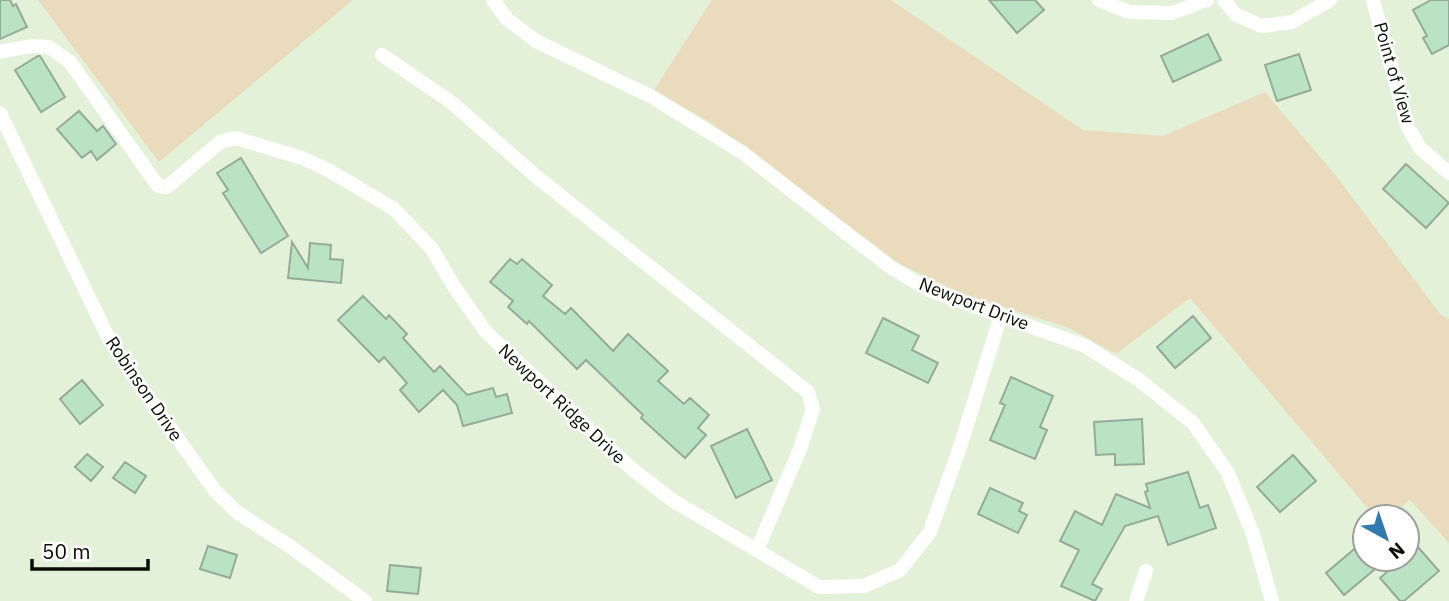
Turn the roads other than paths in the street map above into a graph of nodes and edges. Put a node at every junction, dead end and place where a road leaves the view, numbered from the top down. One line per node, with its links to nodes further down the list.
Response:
1 (494, 0): 11 (street, Newport Drive)
2 (1098, 0): 3 (street)
3 (1207, 0)
4 (1224, 0): 5 (street)
5 (1330, 0)
6 (1373, 0): 10 (street, Point of View)
7 (0, 52): 12 (street, Newport Ridge Drive)
8 (382, 55): 12 (street)
9 (0, 113): 15 (street, Robinson Drive)
10 (1449, 173)
11 (1001, 315): 14 (street, Newport Ridge Drive); 17 (street, Newport Drive)
12 (757, 550): 14 (street, Newport Ridge Drive)
13 (1146, 571): 16 (street)
14 (836, 594)
15 (365, 601)
16 (1136, 601)
17 (1272, 601)

